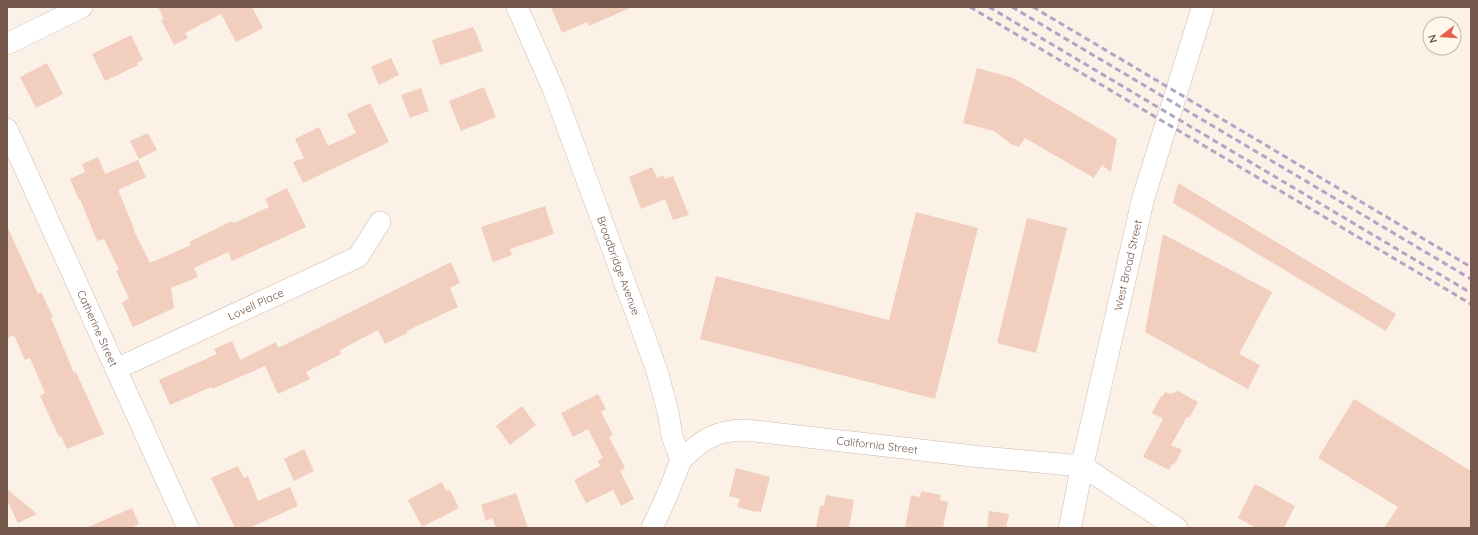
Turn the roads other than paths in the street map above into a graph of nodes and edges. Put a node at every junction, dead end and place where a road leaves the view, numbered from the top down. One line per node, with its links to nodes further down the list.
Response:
1 (82, 7): 4 (street)
2 (517, 7): 8 (street, Broadbridge Avenue)
3 (1204, 7): 9 (main road, West Broad Street)
4 (7, 44)
5 (7, 129): 7 (street, Catherine Street)
6 (380, 222): 7 (street, Lovell Place)
7 (116, 369): 10 (street, Catherine Street)
8 (681, 460): 9 (street, California Street); 11 (street)
9 (1082, 466): 12 (main road, West Broad Street); 13 (street)
10 (188, 528)
11 (652, 528)
12 (1070, 528)
13 (1178, 528)

